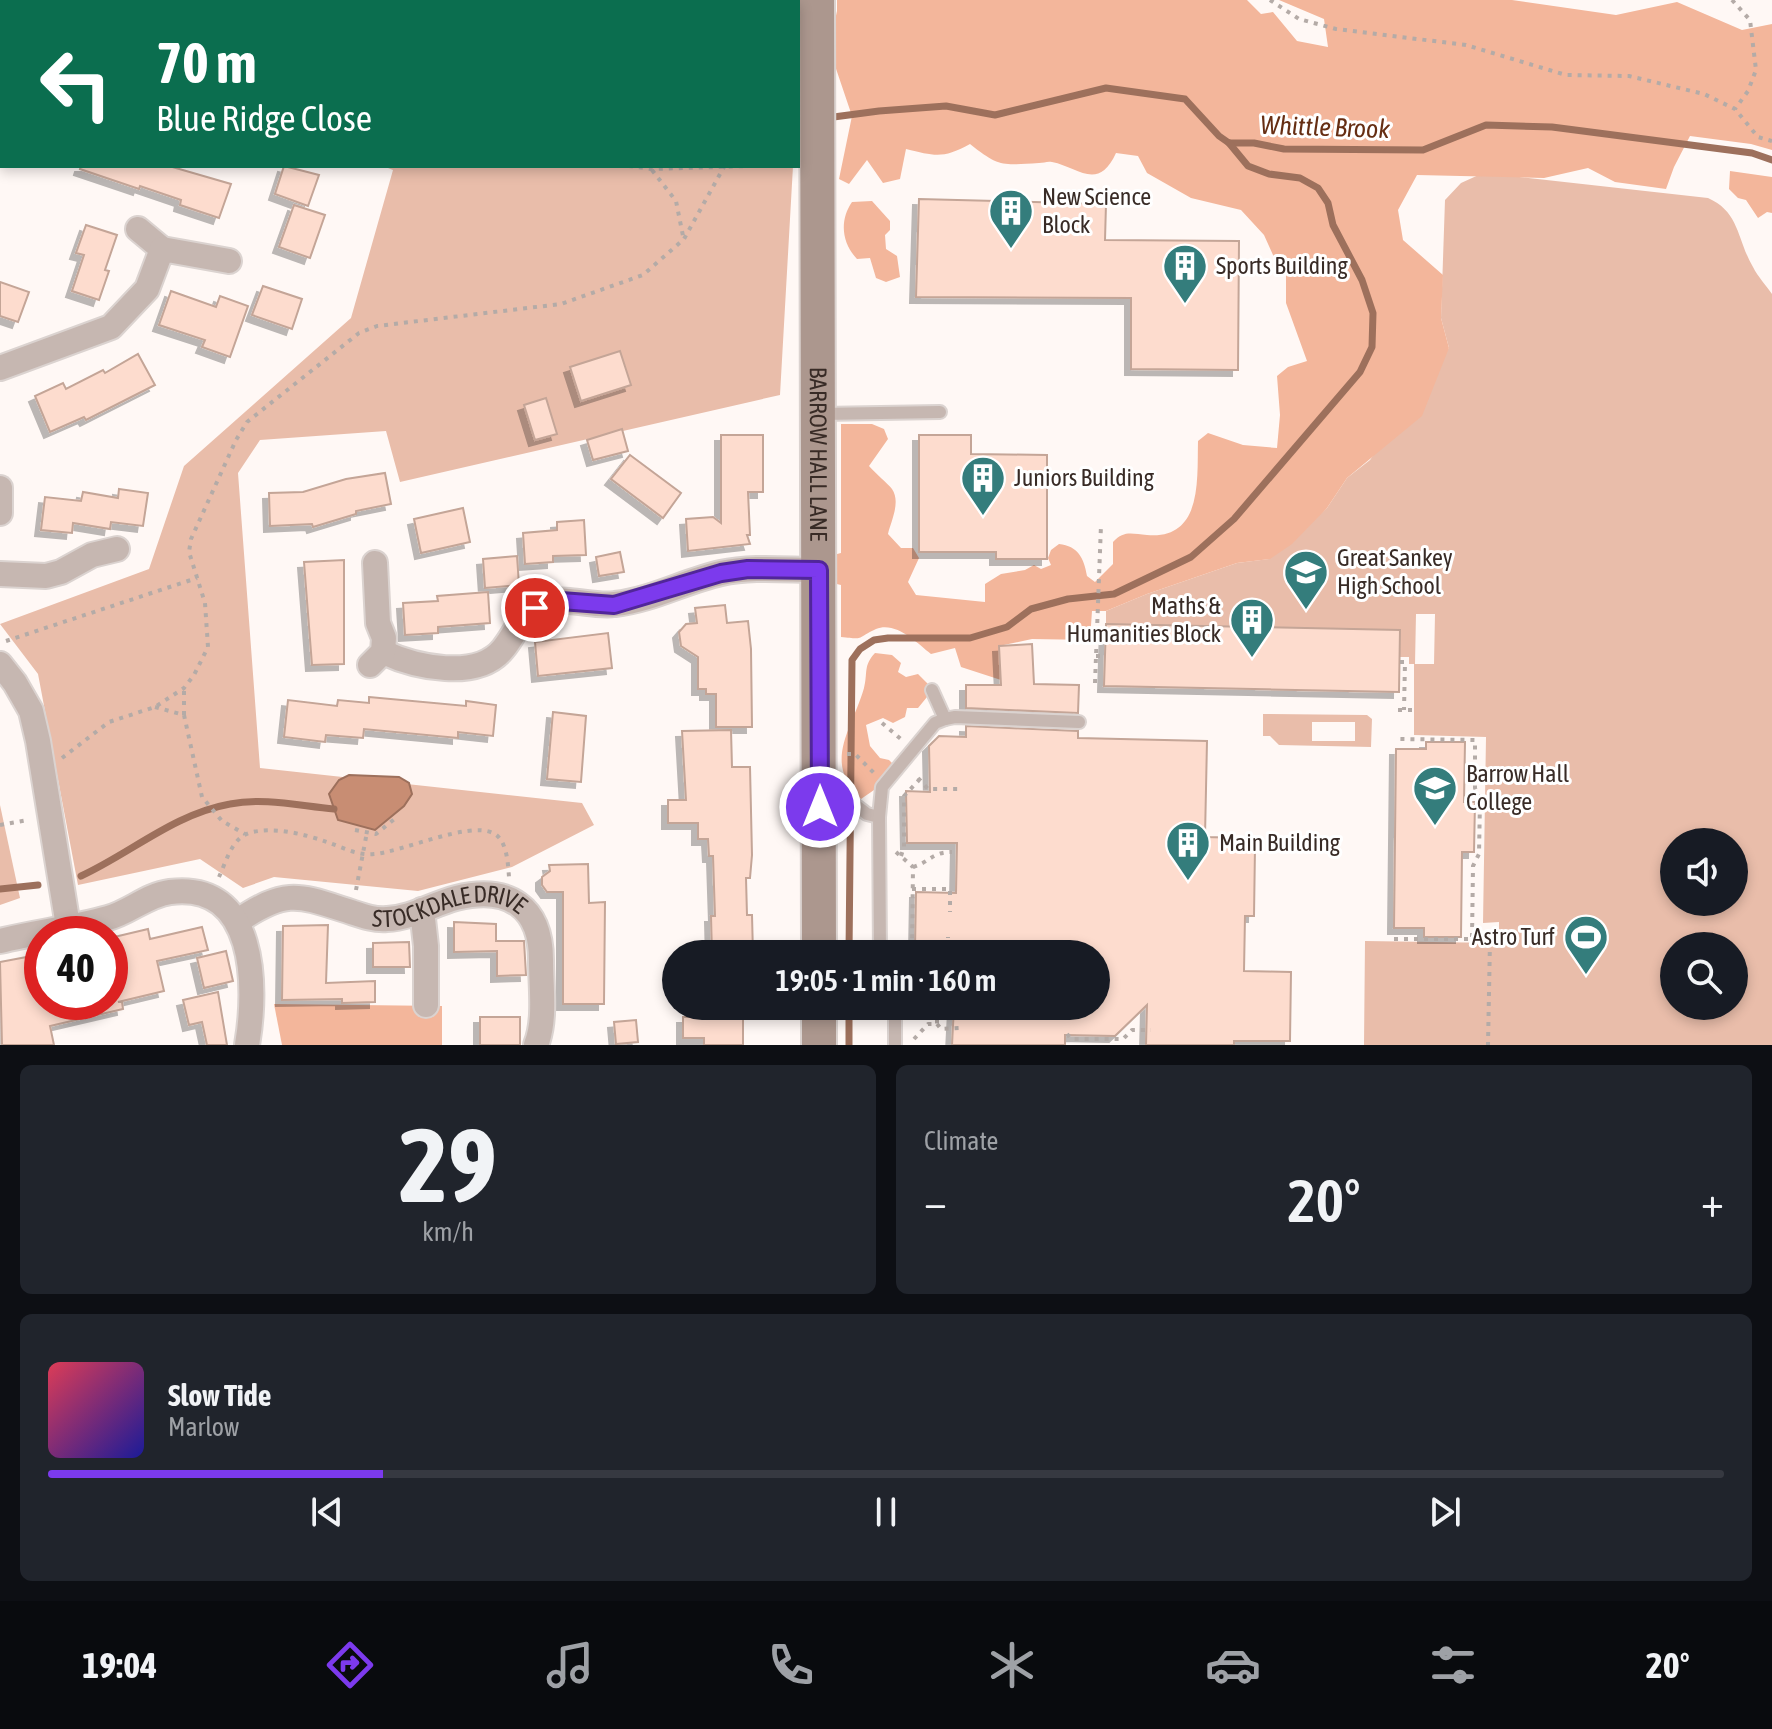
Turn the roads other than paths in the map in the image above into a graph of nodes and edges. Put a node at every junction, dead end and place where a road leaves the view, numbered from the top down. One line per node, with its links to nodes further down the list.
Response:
1 (817, 0): 2 (street, BARROW HALL LANE)
2 (808, 39): 8 (street, BARROW HALL LANE)
3 (138, 229): 4 (street)
4 (162, 249): 5 (street); 6 (street)
5 (229, 261)
6 (0, 368)
7 (940, 412): 8 (lane)
8 (818, 414): 13 (street, BARROW HALL LANE)
9 (0, 488): 10 (street)
10 (0, 513)
11 (117, 549): 14 (street)
12 (379, 560): 13 (street)
13 (819, 570): 19 (street, BARROW HALL LANE)
14 (0, 574)
15 (2, 653): 22 (street)
16 (932, 690): 17 (lane)
17 (945, 719): 18 (lane); 20 (lane)
18 (1079, 722)
19 (832, 788): 20 (lane); 26 (street, BARROW HALL LANE)
20 (879, 817): 27 (lane)
21 (422, 910): 24 (street, STOCKDALE DRIVE); 29 (street); 33 (street, STOCKDALE DRIVE)
22 (66, 916)
23 (113, 916): 24 (street)
24 (238, 921): 32 (street)
25 (24, 936): 28 (street)
26 (820, 940)
27 (880, 940)
28 (0, 941)
29 (426, 1005)
30 (819, 1020): 34 (street)
31 (895, 1020): 35 (lane)
32 (247, 1045)
33 (536, 1045)
34 (819, 1045)
35 (895, 1045)

